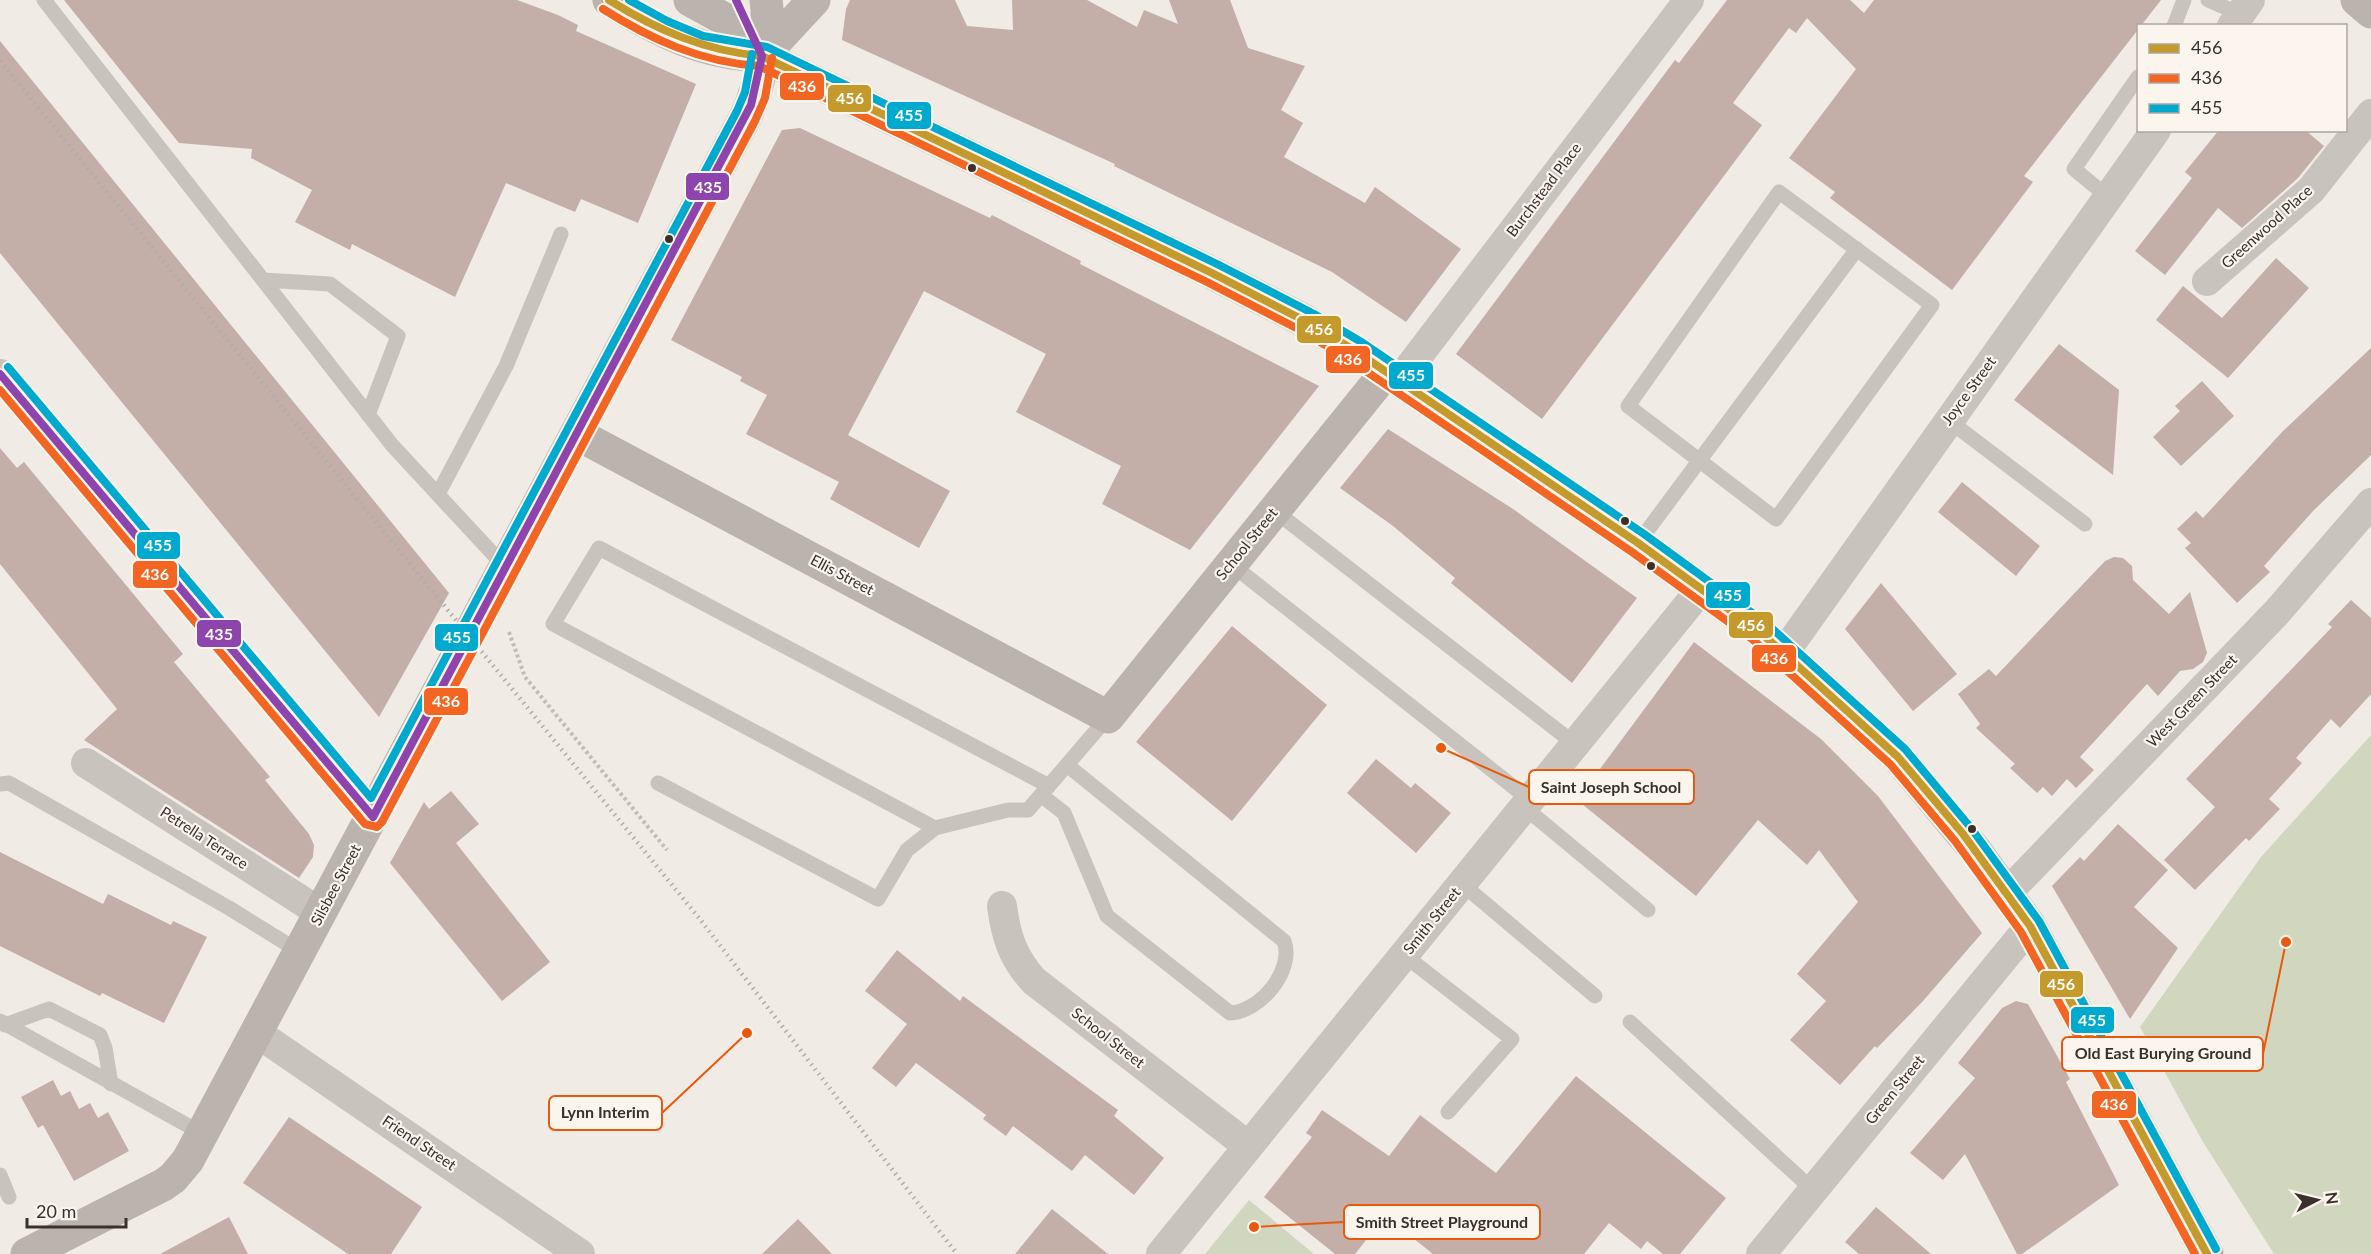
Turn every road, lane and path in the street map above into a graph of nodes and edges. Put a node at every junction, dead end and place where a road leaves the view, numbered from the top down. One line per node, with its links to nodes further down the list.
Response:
1 (44, 0): 21 (lane)
2 (609, 0): 14 (main road)
3 (690, 0): 14 (main road)
4 (736, 0): 14 (main road)
5 (766, 0): 14 (main road, Silsbee Street)
6 (814, 0): 14 (main road)
7 (1689, 0): 24 (street, Burchstead Place)
8 (2184, 0): 13 (lane)
9 (2208, 0): 12 (lane)
10 (2357, 0): 11 (main road)
11 (2371, 12)
12 (2240, 13)
13 (2175, 24)
14 (762, 56): 24 (main road); 27 (main road, Silsbee Street)
15 (2137, 80): 18 (lane)
16 (2371, 114): 22 (street, Greenwood Place)
17 (2155, 132): 18 (street, Joyce Street)
18 (2108, 197): 26 (street, Joyce Street)
19 (561, 234): 29 (lane)
20 (1857, 249): 28 (lane); 28 (lane); 28 (lane)
21 (263, 280): 25 (lane); 25 (lane)
22 (2206, 281)
23 (0, 374): 46 (street)
24 (1393, 376): 31 (main road, School Street); 33 (main road)
25 (368, 415): 29 (lane)
26 (1948, 420): 32 (lane); 37 (street, Joyce Street)
27 (577, 434): 35 (main road, Silsbee Street); 38 (main road, Ellis Street)
28 (1701, 462): 33 (lane)
29 (438, 494): 35 (lane)
30 (2371, 503): 50 (street, West Green Street)
31 (1275, 511): 34 (main road, School Street); 39 (lane)
32 (2085, 524)
33 (1638, 543): 36 (main road)
34 (1232, 564): 38 (main road, School Street); 45 (lane)
35 (500, 579): 46 (main road, Silsbee Street); 48 (path)
36 (1702, 588): 37 (main road); 39 (street, Smith Street)
37 (1784, 653): 50 (main road)
38 (1108, 717): 41 (lane)
39 (1575, 744): 45 (street, Smith Street)
40 (86, 763): 53 (street, Petrella Terrace)
41 (1067, 765): 44 (lane); 44 (lane)
42 (658, 783): 47 (lane)
43 (0, 784): 55 (lane)
44 (1045, 791): 47 (lane); 47 (lane)
45 (1527, 804): 49 (street, Smith Street); 52 (lane)
46 (373, 817): 53 (main road, Silsbee Street)
47 (935, 828)
48 (667, 850)
49 (1462, 884): 56 (street, Smith Street); 57 (lane)
50 (2007, 892): 54 (main road)
51 (1002, 906): 64 (street, School Street)
52 (1648, 910)
53 (321, 913): 55 (main road, Silsbee Street)
54 (2030, 927): 66 (street, Green Street); 72 (main road)
55 (300, 952): 60 (main road, Silsbee Street)
56 (1404, 955): 62 (lane); 64 (street, Smith Street)
57 (1595, 996)
58 (1630, 1022): 66 (lane)
59 (3, 1023): 61 (lane); 61 (lane)
60 (257, 1033): 63 (main road, Silsbee Street); 68 (street, Friend Street)
61 (111, 1084): 63 (lane)
62 (1448, 1112)
63 (203, 1134): 69 (main road, Silsbee Street)
64 (1248, 1146): 70 (street, Smith Street)
65 (0, 1175): 67 (lane)
66 (1813, 1190): 71 (street, Green Street)
67 (9, 1197)
68 (566, 1249)
69 (27, 1254)
70 (1161, 1254)
71 (1761, 1254)
72 (2207, 1254)

